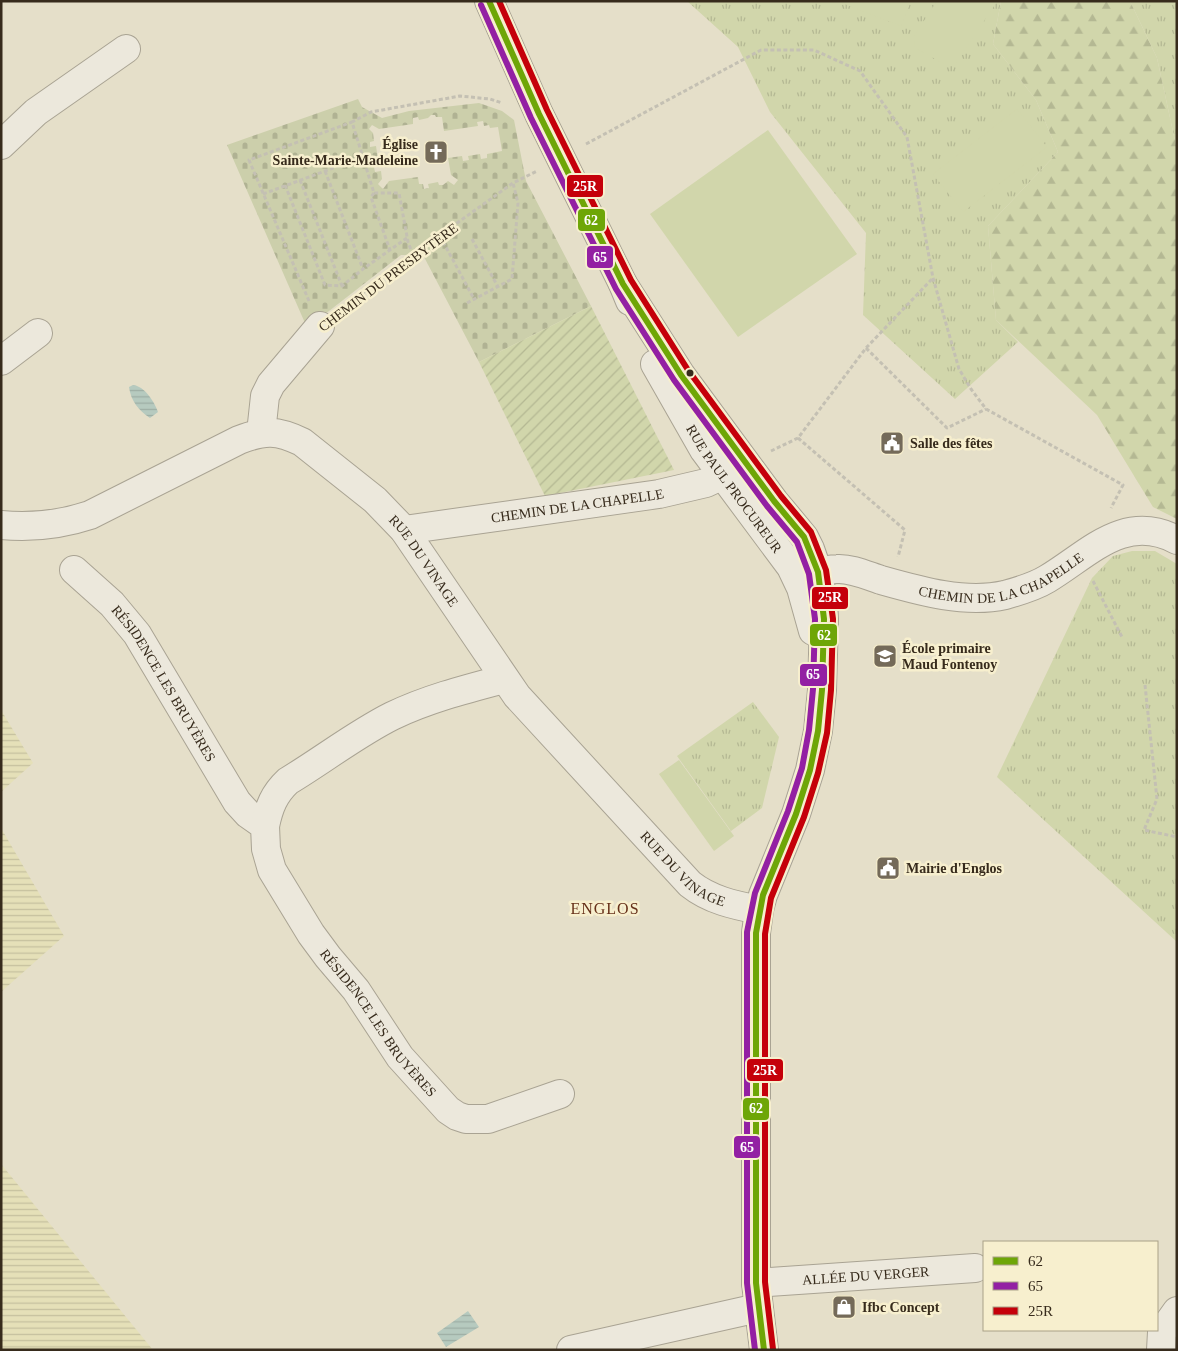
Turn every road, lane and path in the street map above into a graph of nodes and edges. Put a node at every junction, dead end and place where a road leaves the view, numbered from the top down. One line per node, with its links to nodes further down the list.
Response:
1 (489, 1): 3 (street, RUE PAUL PROCUREUR)
2 (126, 49): 5 (street)
3 (539, 114): 4 (path); 7 (street, RUE PAUL PROCUREUR)
4 (352, 122): 6 (path); 13 (path)
5 (1, 145)
6 (363, 157): 8 (path); 12 (path)
7 (560, 158): 10 (path, CHEMIN DU PRESBYTÈRE); 20 (path, CHEMIN DU PRESBYTÈRE); 21 (street, RUE PAUL PROCUREUR)
8 (325, 171): 9 (path); 19 (path)
9 (300, 180): 11 (path); 22 (path)
10 (514, 183): 14 (path, CHEMIN DU PRESBYTÈRE); 23 (path)
11 (285, 186): 13 (path); 22 (path)
12 (374, 193): 15 (path); 17 (path)
13 (263, 194): 26 (path)
14 (440, 236): 18 (path, CHEMIN DU PRESBYTÈRE); 24 (path)
15 (407, 238): 17 (path); 18 (path)
16 (472, 239): 23 (path)
17 (390, 250): 19 (path)
18 (413, 256): 26 (path, CHEMIN DU PRESBYTÈRE)
19 (363, 269): 22 (path)
20 (933, 278): 28 (path); 30 (path, CHEMIN DU PRESBYTÈRE)
21 (623, 284): 33 (street, RUE PAUL PROCUREUR); 34 (street, RUE PAUL PROCUREUR)
22 (342, 286)
23 (498, 287): 24 (path)
24 (474, 299): 25 (path)
25 (467, 303)
26 (320, 326): 31 (street, CHEMIN DU PRESBYTÈRE)
27 (38, 333): 29 (street)
28 (866, 348): 30 (path); 32 (path)
29 (1, 362)
30 (986, 409): 35 (path)
31 (261, 432): 36 (street, RUE DU VINAGE); 37 (street, RUE DU VINAGE)
32 (798, 438): 33 (path); 42 (path)
33 (746, 464): 34 (street, CHEMIN DE LA CHAPELLE); 41 (street, RUE PAUL PROCUREUR)
34 (722, 475): 37 (street, CHEMIN DE LA CHAPELLE); 44 (street, RUE PAUL PROCUREUR)
35 (1111, 509)
36 (1, 525)
37 (404, 530): 45 (street, RUE DU VINAGE)
38 (1177, 540): 39 (street, CHEMIN DE LA CHAPELLE)
39 (1077, 558): 42 (street, CHEMIN DE LA CHAPELLE); 43 (path)
40 (74, 570): 47 (street, RÉSIDENCE LES BRUYÈRES)
41 (818, 572): 42 (street, CHEMIN DE LA CHAPELLE); 44 (street, RUE PAUL PROCUREUR)
42 (891, 582)
43 (1122, 637)
44 (822, 669): 49 (street, RUE PAUL PROCUREUR)
45 (504, 679): 47 (street, RÉSIDENCE LES BRUYÈRES); 49 (street, RUE DU VINAGE)
46 (1145, 685): 48 (path)
47 (265, 826): 50 (street, RÉSIDENCE LES BRUYÈRES)
48 (1177, 837)
49 (759, 910): 52 (street, RUE PAUL PROCUREUR)
50 (560, 1094)
51 (975, 1268): 52 (street, ALLÉE DU VERGER)
52 (757, 1295): 54 (street, ALLÉE DU VERGER); 55 (street, RUE PAUL PROCUREUR)
53 (1177, 1311): 56 (street)
54 (571, 1350)
55 (764, 1350)
56 (1161, 1350)

